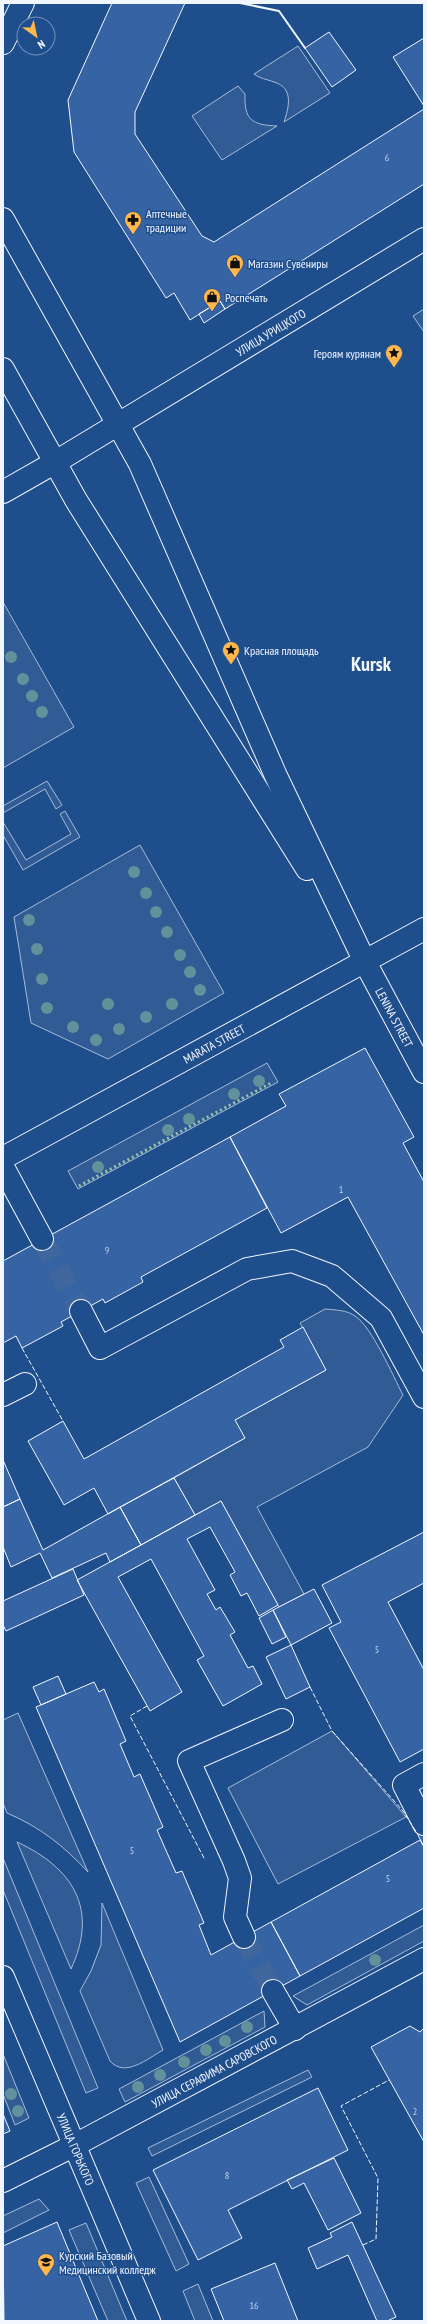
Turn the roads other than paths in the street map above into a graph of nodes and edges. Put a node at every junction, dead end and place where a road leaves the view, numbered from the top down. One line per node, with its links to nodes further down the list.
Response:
1 (23, 3): 2 (main road)
2 (4, 37)
3 (3, 219): 6 (main road)
4 (424, 239): 6 (main road, УЛИЦА УРИЦКОГО)
5 (3, 369): 7 (main road)
6 (117, 424): 7 (main road, УЛИЦА УРИЦКОГО); 10 (main road)
7 (54, 462): 8 (main road); 10 (main road)
8 (3, 492)
9 (424, 929): 10 (main road, MARATA STREET)
10 (365, 962): 11 (main road, LENINA STREET); 12 (main road, MARATA STREET)
11 (424, 1072)
12 (3, 1158)
13 (3, 1168): 14 (main road)
14 (42, 1239)
15 (81, 1311): 18 (main road)
16 (25, 1384): 17 (main road)
17 (3, 1395)
18 (424, 1397)
19 (282, 1720): 22 (main road)
20 (424, 1774): 21 (main road)
21 (424, 1824)
22 (244, 1937)
23 (424, 1959): 26 (main road, УЛИЦА СЕРАФИМА САРОВСКОГО)
24 (6, 1990): 27 (main road, УЛИЦА ГОРЬКОГО)
25 (273, 1991): 26 (main road)
26 (295, 2029): 27 (main road, УЛИЦА СЕРАФИМА САРОВСКОГО)
27 (75, 2145): 28 (main road, УЛИЦА СЕРАФИМА САРОВСКОГО); 29 (main road, УЛИЦА ГОРЬКОГО)
28 (3, 2181)
29 (150, 2321)

